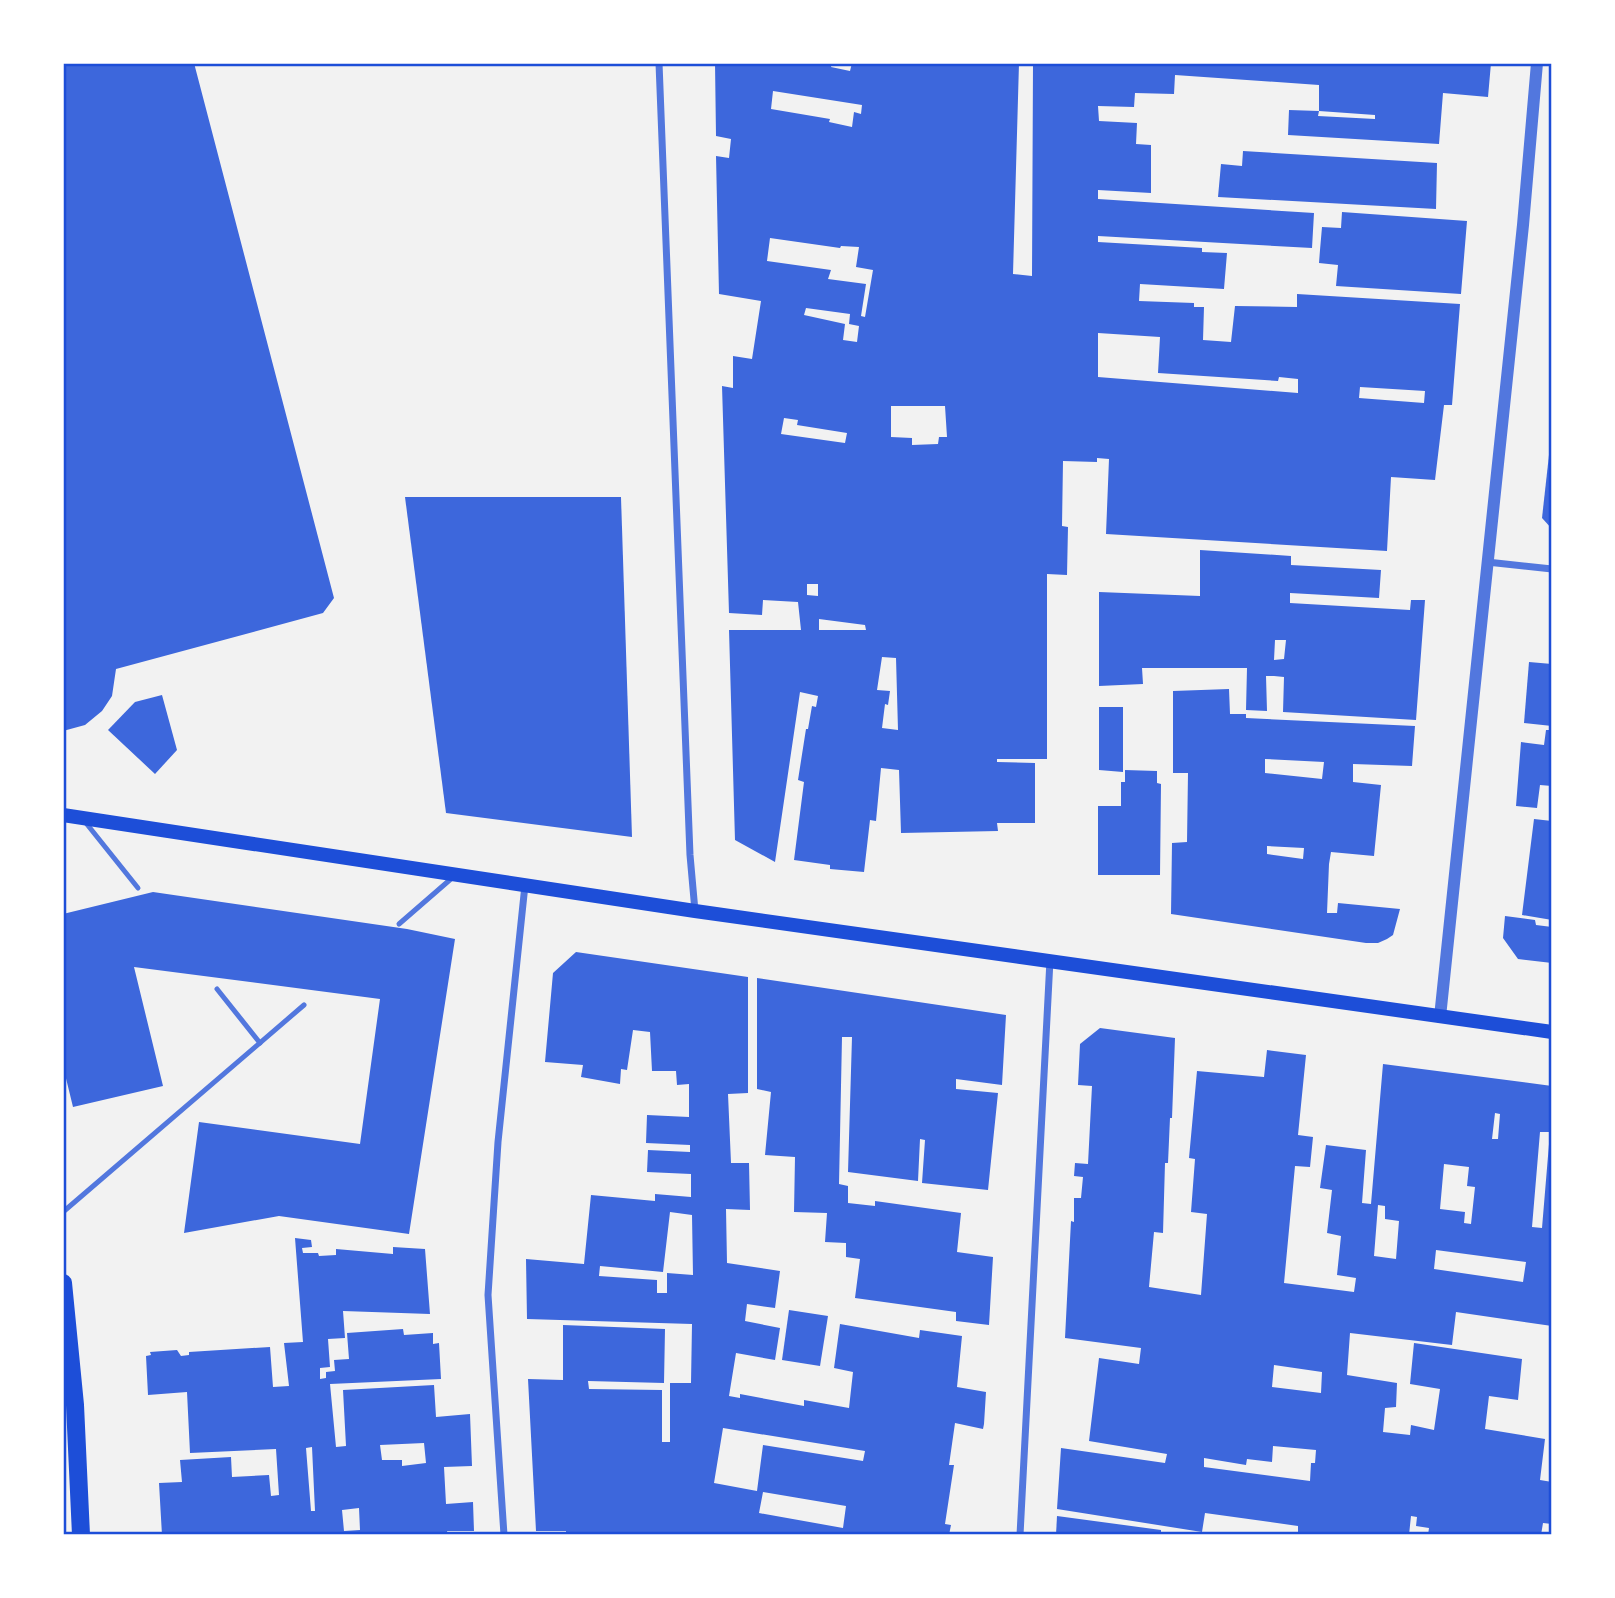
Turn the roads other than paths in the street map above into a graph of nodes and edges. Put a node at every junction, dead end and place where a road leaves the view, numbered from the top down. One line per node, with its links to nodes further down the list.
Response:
1 (659, 63): 10 (street)
2 (1537, 63): 3 (street)
3 (1487, 562): 4 (street); 15 (street)
4 (1552, 569)
5 (63, 815): 6 (main road)
6 (82, 818): 7 (main road); 9 (lane)
7 (456, 875): 8 (main road); 11 (lane)
8 (525, 885): 10 (main road); 21 (street)
9 (138, 888)
10 (695, 911): 12 (main road)
11 (398, 924)
12 (1050, 960): 15 (main road); 22 (street)
13 (217, 989): 17 (lane)
14 (304, 1005): 17 (lane)
15 (1440, 1017): 16 (main road)
16 (1552, 1032)
17 (260, 1043): 18 (lane)
18 (63, 1212)
19 (63, 1283): 20 (main road)
20 (81, 1535)
21 (504, 1535)
22 (1020, 1535)

